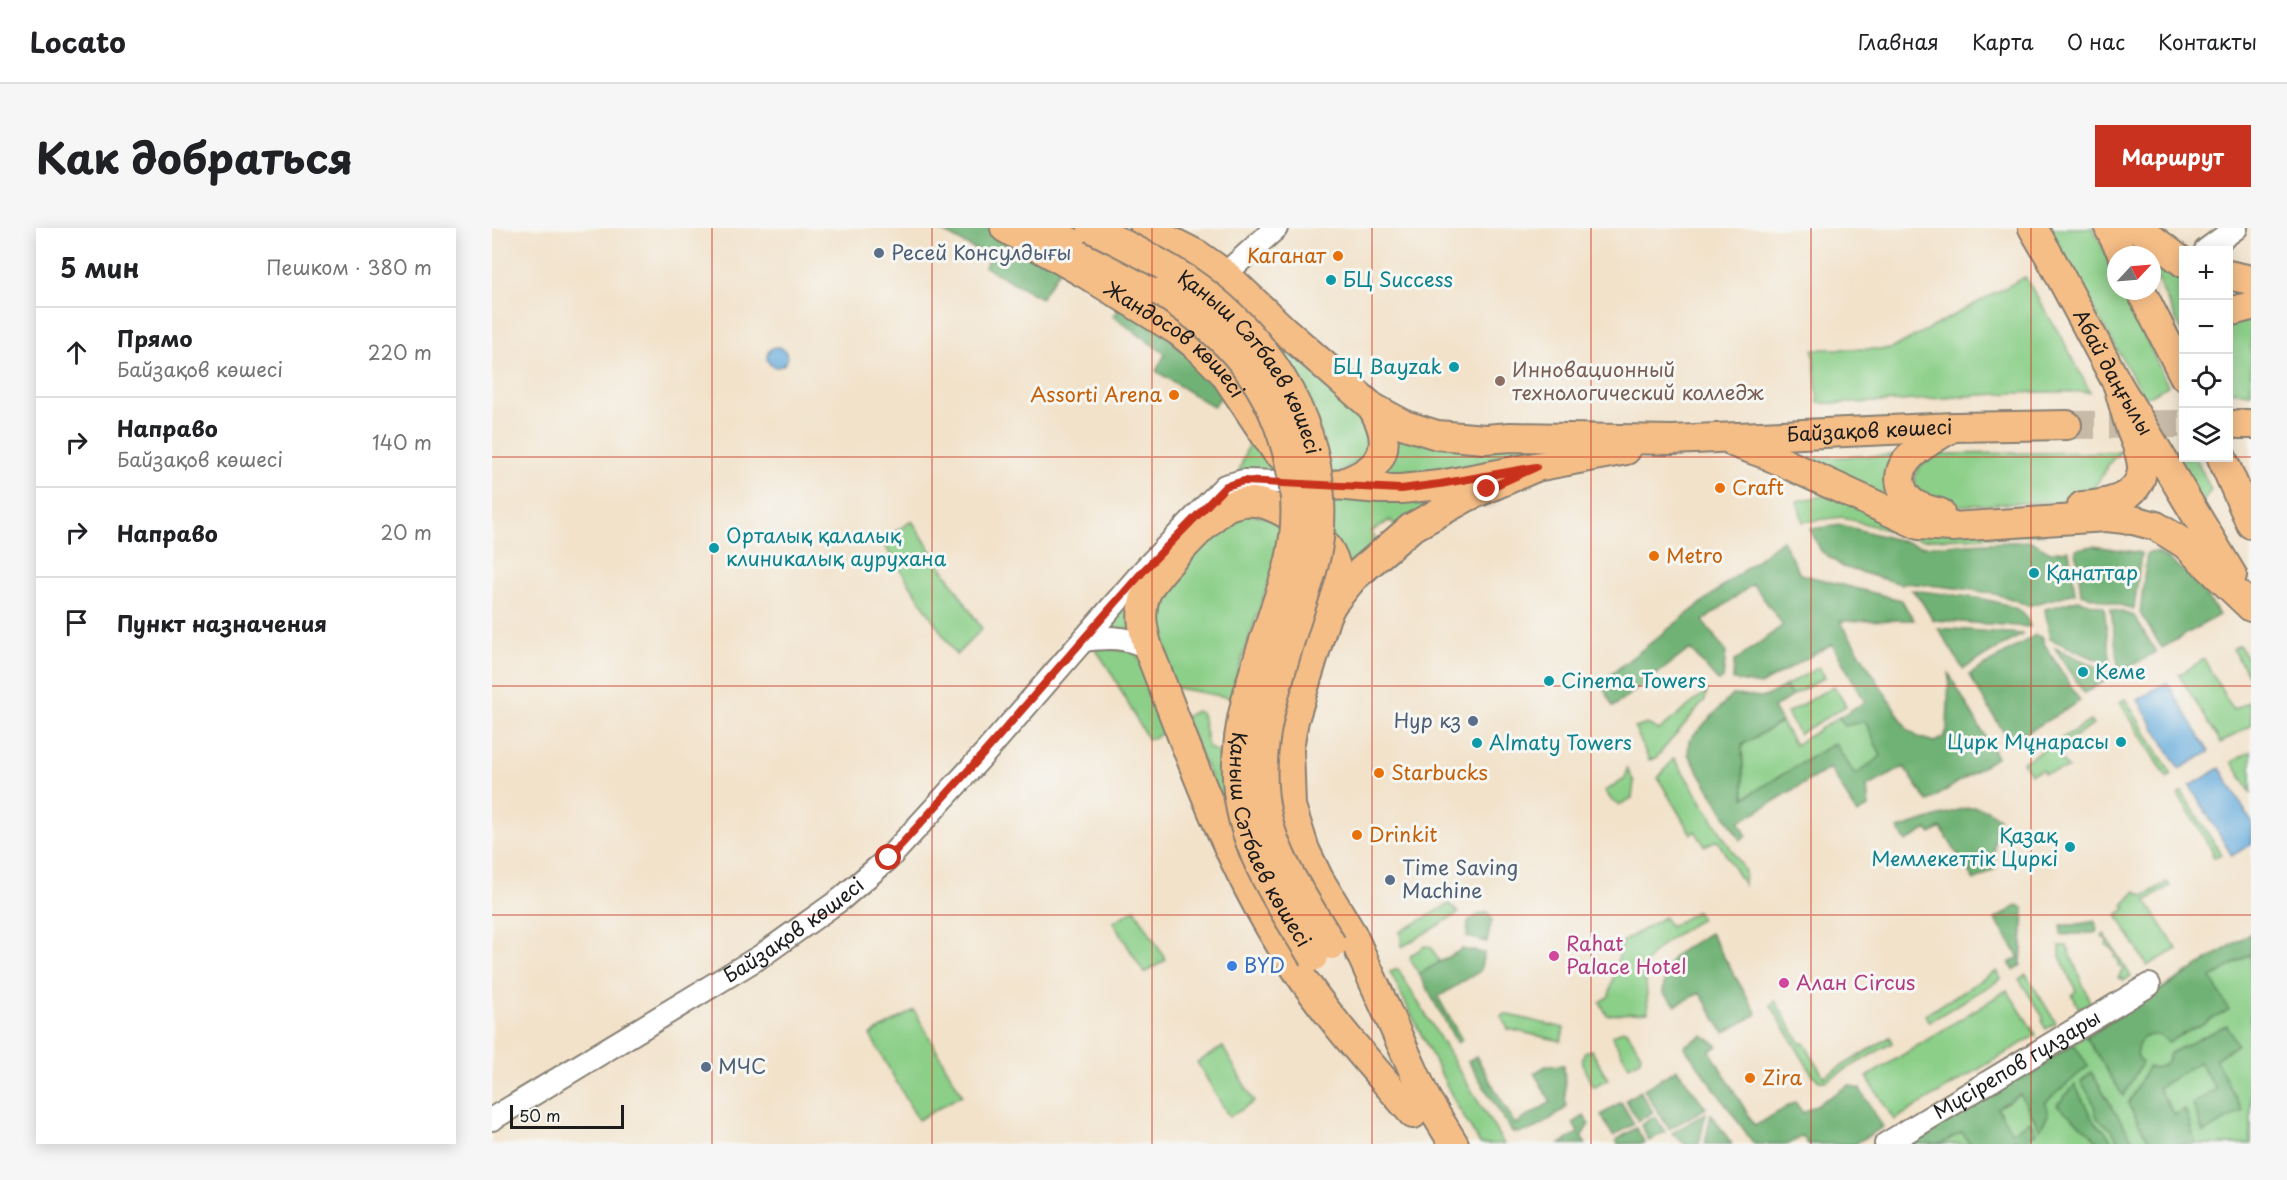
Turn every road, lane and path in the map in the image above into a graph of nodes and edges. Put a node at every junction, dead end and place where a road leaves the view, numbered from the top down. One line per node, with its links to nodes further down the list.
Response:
1 (1005, 228): 28 (main road, Жандосов көшесі)
2 (1045, 228): 36 (main road, Қаныш Сәтбаев көшесі, bridge)
3 (1092, 228): 36 (main road, Қаныш Сәтбаев көшесі, bridge)
4 (1144, 228): 13 (main road)
5 (1276, 228): 13 (street)
6 (2033, 228): 20 (main road, Абай даңғылы)
7 (2109, 228): 10 (main road)
8 (2138, 228): 12 (main road)
9 (2236, 228): 11 (street)
10 (2118, 246)
11 (2211, 246)
12 (2179, 260)
13 (1225, 274): 21 (main road)
14 (2233, 276): 15 (main road)
15 (2251, 280)
16 (2146, 300): 19 (main road)
17 (2251, 306): 18 (main road)
18 (2233, 310)
19 (2179, 366)
20 (2118, 385): 23 (main road); 33 (main road, Абай даңғылы)
21 (1372, 407): 25 (main road, Байзақов көшесі); 28 (main road)
22 (2067, 424): 23 (main road, Байзақов көшесі)
23 (1954, 427): 24 (main road, Байзақов көшесі)
24 (1725, 439): 25 (main road, Байзақов көшесі); 33 (main road)
25 (1672, 440): 27 (main road, Байзақов көшесі)
26 (2224, 462): 29 (main road)
27 (1536, 467): 28 (main road, Байзақов көшесі); 32 (main road)
28 (1324, 485): 34 (street, Байзақов көшесі)
29 (2234, 486): 30 (main road); 31 (main road)
30 (2251, 513)
31 (2251, 524)
32 (1332, 604): 35 (main road); 38 (main road)
33 (2251, 607)
34 (1084, 640): 35 (street); 39 (street, Байзақов көшесі)
35 (1148, 648): 38 (main road)
36 (1323, 951): 38 (main road, Қаныш Сәтбаев көшесі)
37 (2149, 985): 42 (street, Мүсірепов гүлзары)
38 (1421, 1108): 40 (main road, Қаныш Сәтбаев көшесі); 41 (main road, Қаныш Сәтбаев көшесі)
39 (492, 1119)
40 (1431, 1144)
41 (1454, 1144)
42 (1886, 1144)

